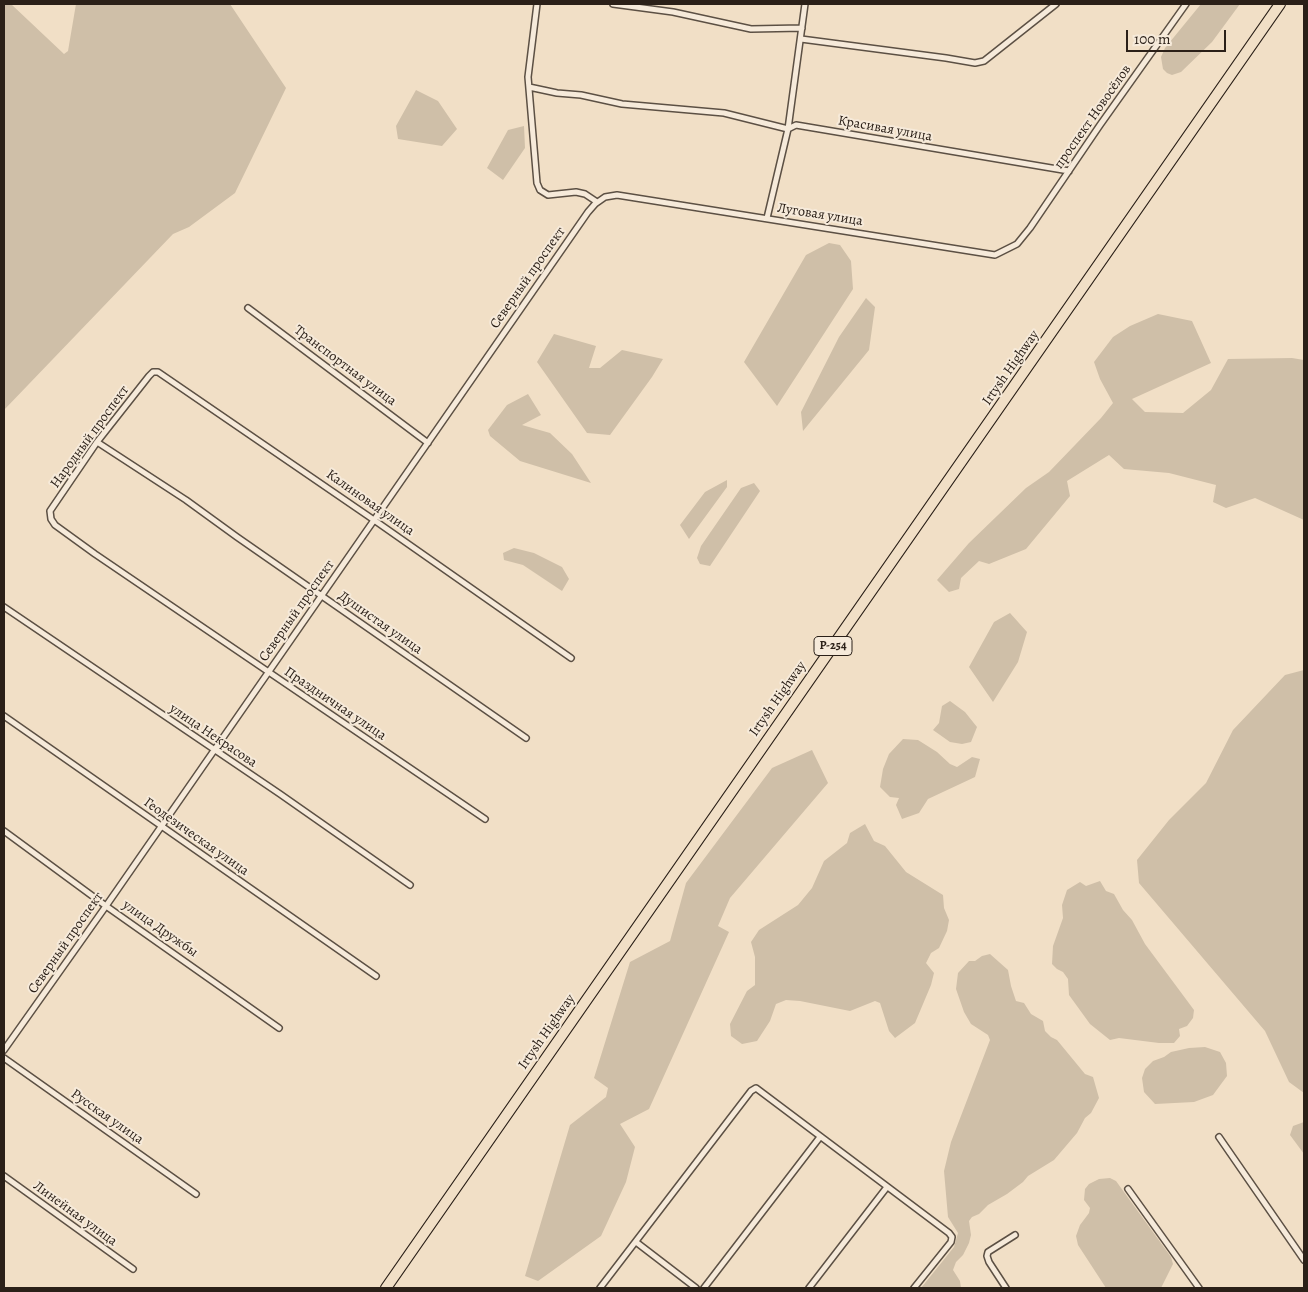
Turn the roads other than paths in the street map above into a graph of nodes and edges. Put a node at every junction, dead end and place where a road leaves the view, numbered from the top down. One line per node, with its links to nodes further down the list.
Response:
1 (537, 4): 9 (street)
2 (613, 4): 7 (street)
3 (805, 4): 7 (street)
4 (1056, 4): 8 (street)
5 (1186, 4): 11 (street, проспект Новосёлов)
6 (1280, 4): 47 (highway, Irtysh Highway / Р-254)
7 (802, 28): 8 (street)
8 (801, 39): 10 (street)
9 (529, 87): 10 (street, Красивая улица); 12 (street)
10 (788, 129): 11 (street, Красивая улица); 13 (street)
11 (1069, 171): 14 (street, проспект Новосёлов)
12 (597, 202): 13 (street, Луговая улица); 18 (street, Северный проспект)
13 (767, 218): 14 (street, Луговая улица)
14 (1017, 244)
15 (248, 308): 18 (street, Транспортная улица)
16 (153, 372): 17 (street, Народный проспект); 20 (street, Калиновая улица)
17 (97, 442): 19 (street, Народный проспект); 21 (street, Душистая улица)
18 (428, 442): 20 (street, Северный проспект)
19 (51, 519): 24 (street, Праздничная улица)
20 (374, 520): 21 (street, Северный проспект); 23 (street, Калиновая улица)
21 (322, 596): 24 (street, Северный проспект); 26 (street, Душистая улица)
22 (4, 607): 27 (street, улица Некрасова)
23 (571, 658)
24 (268, 672): 27 (street, Северный проспект); 28 (street, Праздничная улица)
25 (4, 716): 29 (street, Геодезическая улица)
26 (526, 738)
27 (213, 750): 29 (street, Северный проспект); 31 (street, улица Некрасова)
28 (485, 819)
29 (160, 826): 32 (street, Северный проспект); 33 (street, Геодезическая улица)
30 (4, 831): 32 (street, улица Дружбы)
31 (410, 885)
32 (106, 906): 34 (street, улица Дружбы); 35 (street, Северный проспект)
33 (376, 976)
34 (279, 1028)
35 (4, 1050)
36 (4, 1058): 42 (street, Русская улица)
37 (820, 1137): 40 (street); 44 (street); 50 (street)
38 (1219, 1138): 45 (street)
39 (4, 1176): 46 (street, Линейная улица)
40 (887, 1187): 51 (street); 52 (street)
41 (1128, 1189): 54 (street)
42 (196, 1194)
43 (1015, 1234): 53 (street)
44 (636, 1242): 48 (street); 49 (street)
45 (1304, 1260)
46 (133, 1270)
47 (386, 1288)
48 (600, 1288)
49 (696, 1288)
50 (704, 1288)
51 (809, 1288)
52 (914, 1288)
53 (1006, 1288)
54 (1199, 1288)

